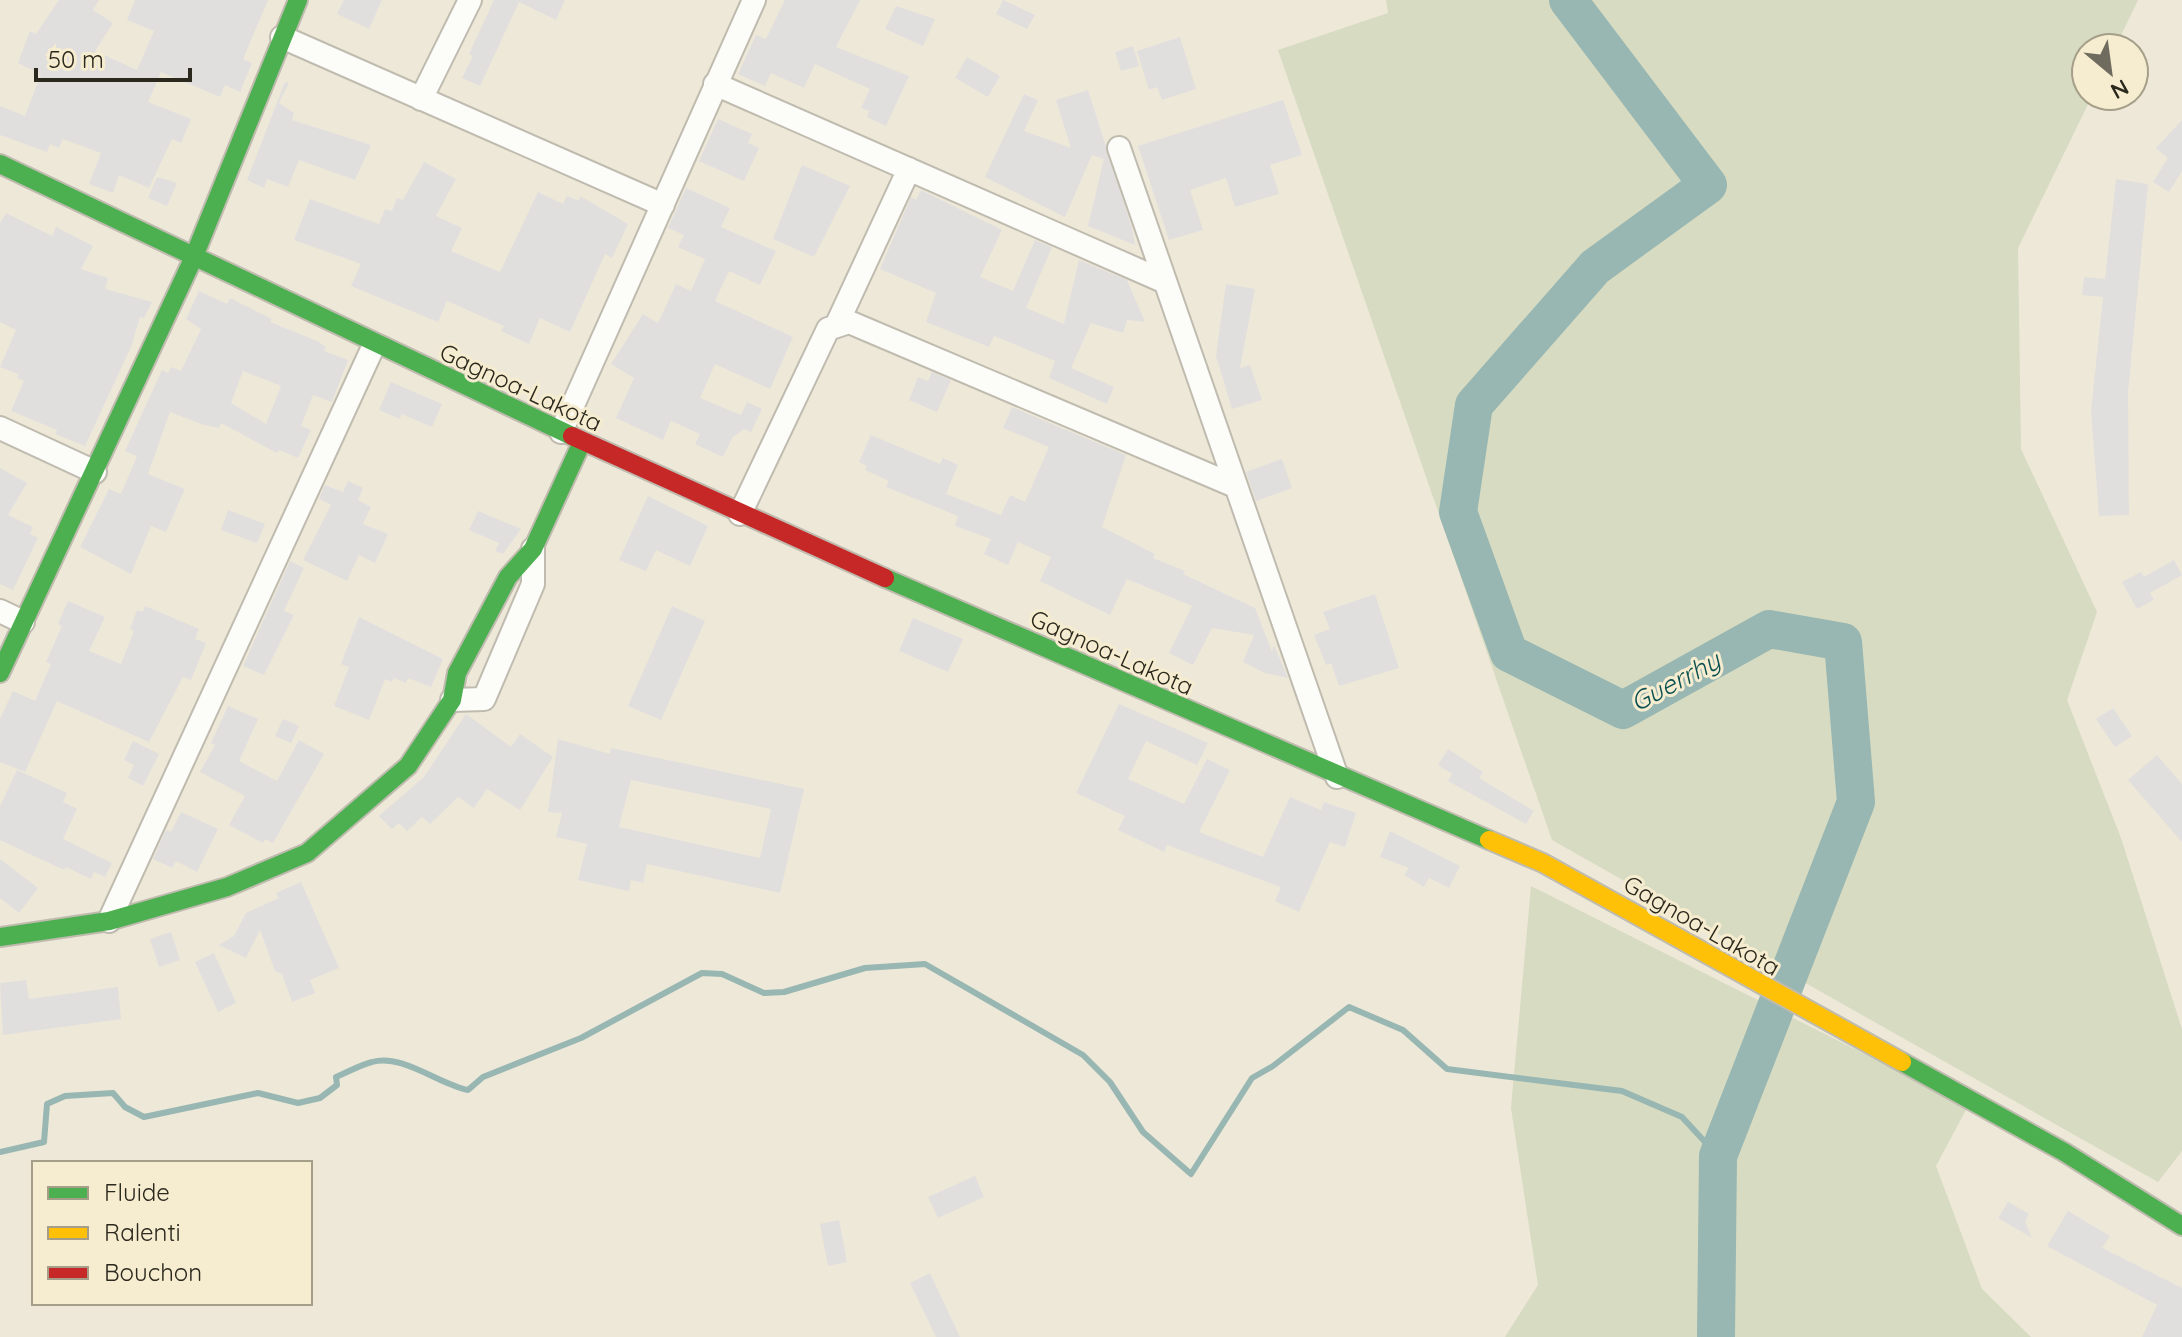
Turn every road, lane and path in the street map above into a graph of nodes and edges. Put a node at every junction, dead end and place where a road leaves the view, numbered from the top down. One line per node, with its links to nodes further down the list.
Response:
1 (298, 0): 4 (main road)
2 (470, 0): 6 (street)
3 (754, 0): 5 (street)
4 (282, 37): 6 (street); 11 (main road)
5 (715, 84): 9 (street); 10 (street)
6 (421, 99): 10 (street)
7 (1119, 148): 12 (street)
8 (0, 164): 11 (main road, Gagnoa-Lakota)
9 (909, 169): 12 (street); 13 (street)
10 (663, 205): 16 (street)
11 (193, 259): 14 (main road, Gagnoa-Lakota); 18 (main road)
12 (1163, 281): 19 (street)
13 (837, 324): 19 (street); 20 (street)
14 (374, 345): 16 (main road, Gagnoa-Lakota); 27 (street)
15 (0, 428): 18 (street)
16 (561, 432): 17 (main road, Gagnoa-Lakota)
17 (582, 442): 20 (main road, Gagnoa-Lakota); 21 (main road)
18 (95, 472): 23 (main road)
19 (1235, 486): 26 (street)
20 (740, 514): 26 (main road, Gagnoa-Lakota)
21 (533, 549): 25 (main road); 25 (street)
22 (0, 611): 23 (street)
23 (23, 622): 24 (main road)
24 (0, 673)
25 (452, 700): 27 (main road)
26 (1337, 777): 29 (main road, Gagnoa-Lakota)
27 (109, 921): 28 (main road)
28 (0, 937)
29 (2182, 1226)

